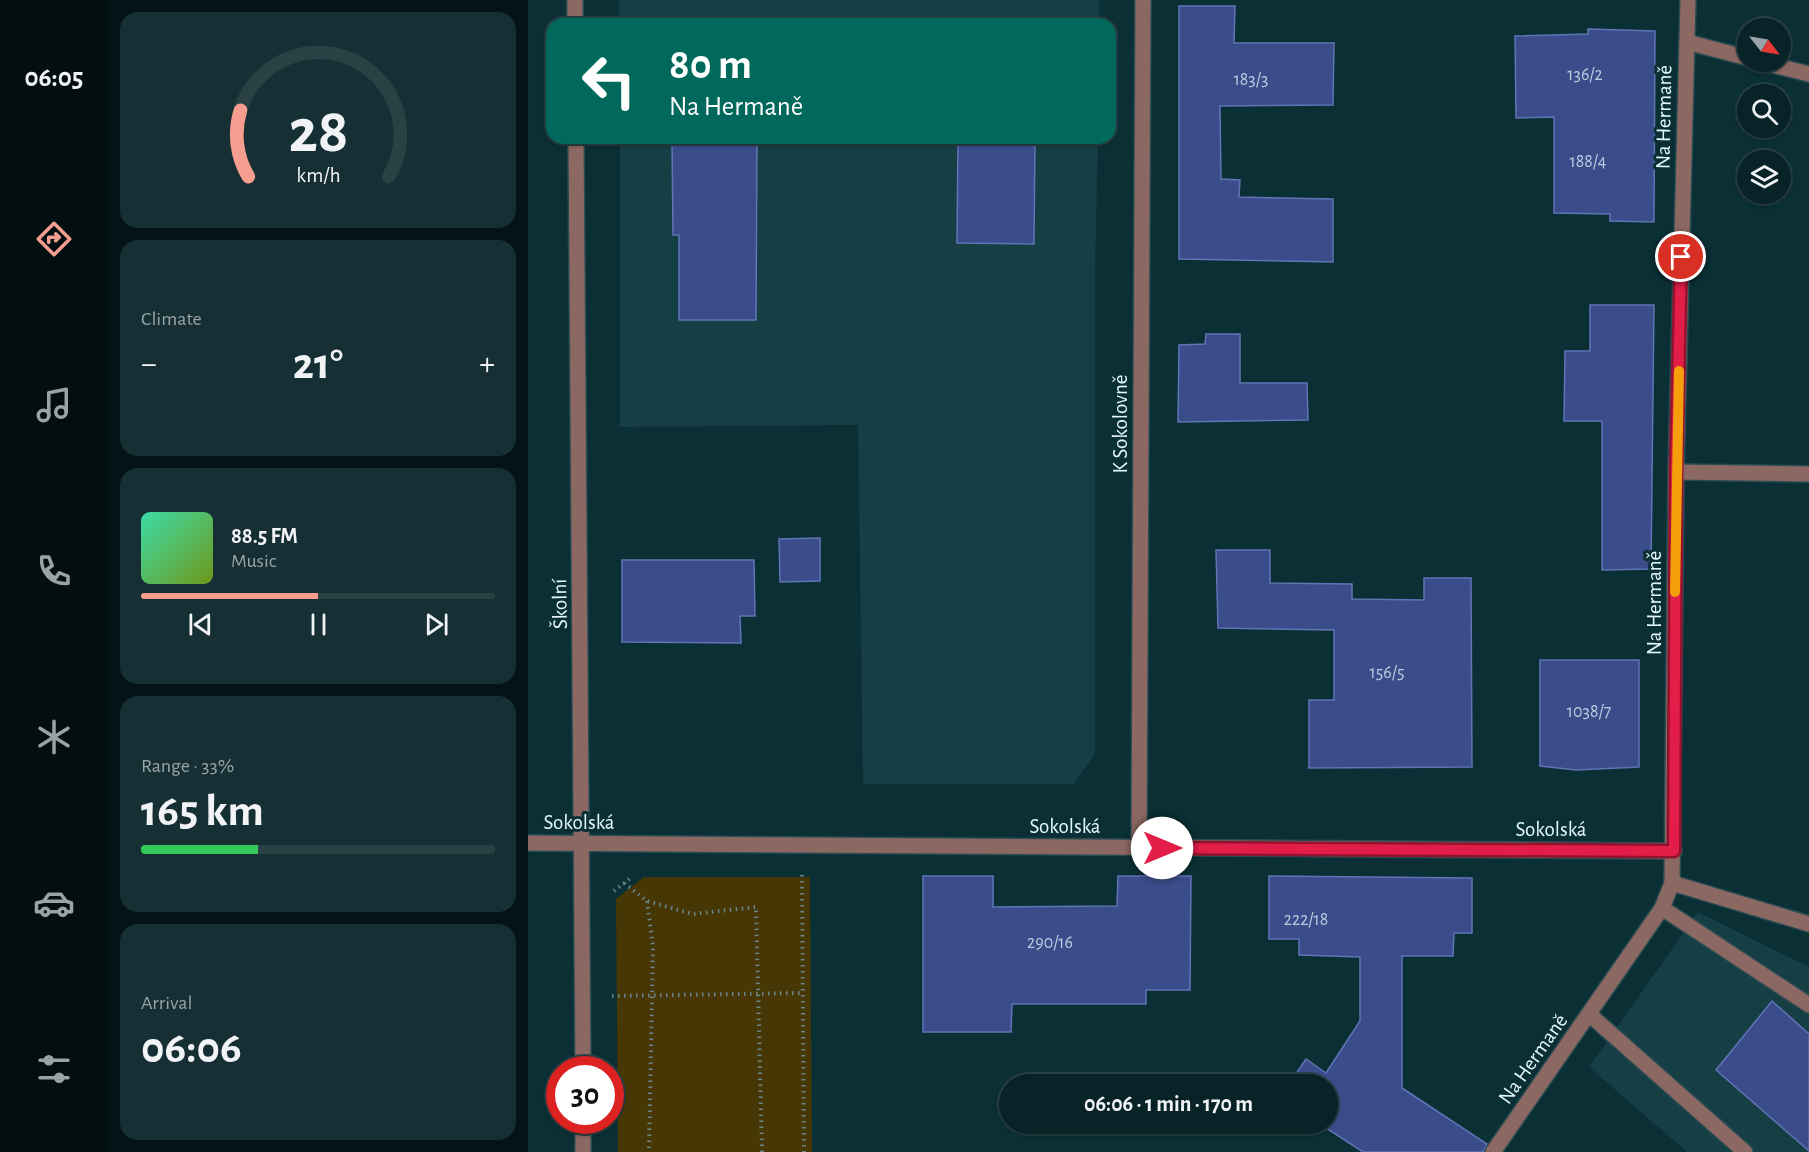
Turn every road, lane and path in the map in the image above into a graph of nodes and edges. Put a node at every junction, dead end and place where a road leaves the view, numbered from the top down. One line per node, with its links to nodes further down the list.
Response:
1 (575, 0): 4 (street)
2 (1143, 0): 14 (street, K Sokolovně)
3 (1688, 0): 5 (street, Na Hermaně)
4 (575, 18)
5 (1687, 42): 6 (street); 10 (street, Na Hermaně)
6 (1737, 55)
7 (1791, 70): 8 (street)
8 (1809, 74)
9 (576, 144): 13 (street, Školní)
10 (1676, 472): 11 (street); 15 (street, Na Hermaně)
11 (1809, 474)
12 (528, 843): 13 (street, Sokolská)
13 (583, 843): 14 (street, Sokolská); 32 (street, Školní)
14 (1139, 848): 15 (street, Sokolská)
15 (1674, 851): 19 (street, Na Hermaně)
16 (802, 869): 25 (path)
17 (641, 870): 18 (path)
18 (624, 883): 20 (path); 21 (path)
19 (1672, 883): 22 (street, Na Hermaně); 23 (street)
20 (610, 894)
21 (647, 901): 26 (path); 27 (path)
22 (1662, 908): 29 (street); 31 (street, Na Hermaně)
23 (1809, 924)
24 (611, 985): 28 (path)
25 (803, 993): 27 (path); 37 (path)
26 (653, 995): 27 (path); 28 (path); 35 (path)
27 (758, 995): 36 (path)
28 (611, 996): 30 (path)
29 (1809, 1005)
30 (612, 1008)
31 (1590, 1015): 38 (street, Na Hermaně); 39 (street)
32 (583, 1056)
33 (583, 1134): 34 (street)
34 (583, 1152)
35 (649, 1152)
36 (762, 1152)
37 (804, 1152)
38 (1493, 1152)
39 (1744, 1152)

